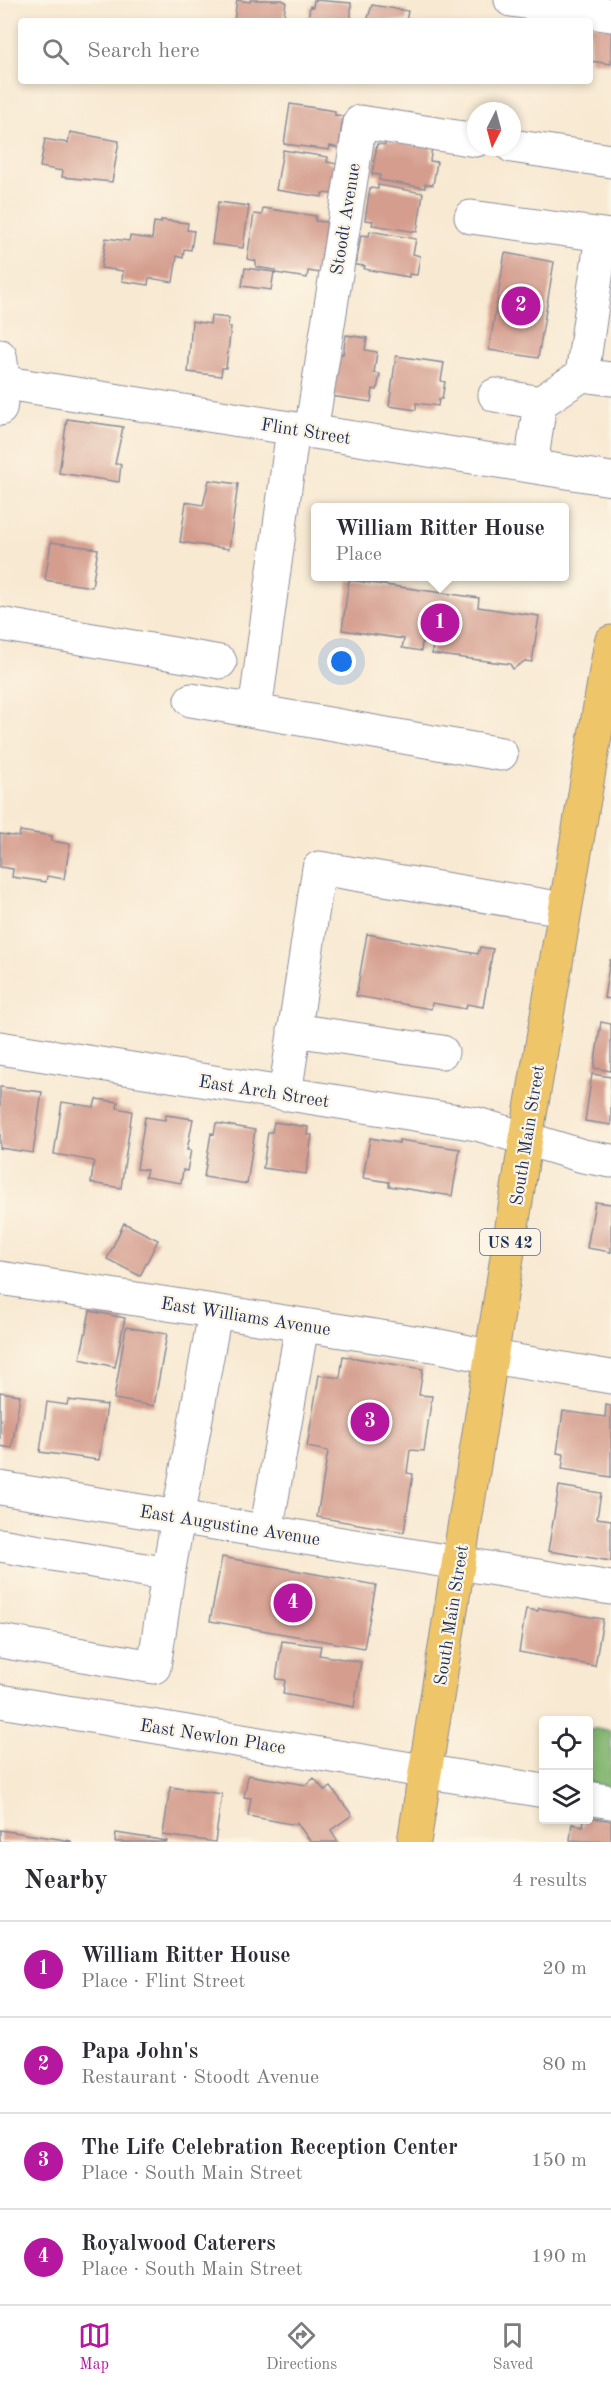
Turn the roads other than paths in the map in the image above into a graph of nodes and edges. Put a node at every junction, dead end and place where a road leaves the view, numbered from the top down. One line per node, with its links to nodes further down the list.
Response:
1 (511, 0): 2 (street)
2 (611, 15)
3 (467, 139): 12 (street, Stoodt Avenue)
4 (521, 147): 5 (street)
5 (611, 161)
6 (471, 217): 7 (street)
7 (607, 236): 8 (street)
8 (596, 377): 11 (street)
9 (1, 383): 12 (street, Flint Street)
10 (495, 395): 11 (street)
11 (540, 403): 13 (street)
12 (302, 430): 13 (street, Flint Street); 19 (street)
13 (531, 466): 14 (street, Flint Street)
14 (611, 479)
15 (0, 624): 17 (street)
16 (609, 660): 21 (highway, South Main Street / US 42)
17 (220, 662)
18 (190, 700): 19 (street)
19 (255, 711): 20 (street)
20 (501, 754)
21 (564, 909): 22 (street); 26 (highway, South Main Street / US 42)
22 (294, 1030): 24 (street); 25 (street)
23 (0, 1048): 25 (street, East Arch Street)
24 (442, 1053)
25 (285, 1094): 26 (street, East Arch Street)
26 (526, 1138): 27 (street, East Arch Street); 31 (highway, South Main Street / US 42)
27 (611, 1161)
28 (0, 1278): 29 (street, East Williams Avenue)
29 (215, 1312): 30 (street, East Williams Avenue); 34 (street)
30 (302, 1325): 31 (street, East Williams Avenue); 35 (street)
31 (492, 1358): 32 (street, East Williams Avenue); 37 (highway, South Main Street / US 42)
32 (611, 1377)
33 (0, 1488): 34 (street, East Augustine Avenue)
34 (178, 1517): 35 (street, East Augustine Avenue); 38 (street)
35 (266, 1532): 37 (street, East Augustine Avenue)
36 (0, 1545): 38 (street)
37 (460, 1563): 39 (street, East Augustine Avenue); 42 (highway, South Main Street / US 42)
38 (168, 1574): 40 (street)
39 (611, 1588)
40 (0, 1641)
41 (0, 1701): 42 (street, East Newlon Place)
42 (425, 1771): 43 (street, East Newlon Place); 46 (highway, South Main Street / US 42)
43 (539, 1790)
44 (593, 1799): 45 (street)
45 (611, 1802)
46 (414, 1842)

